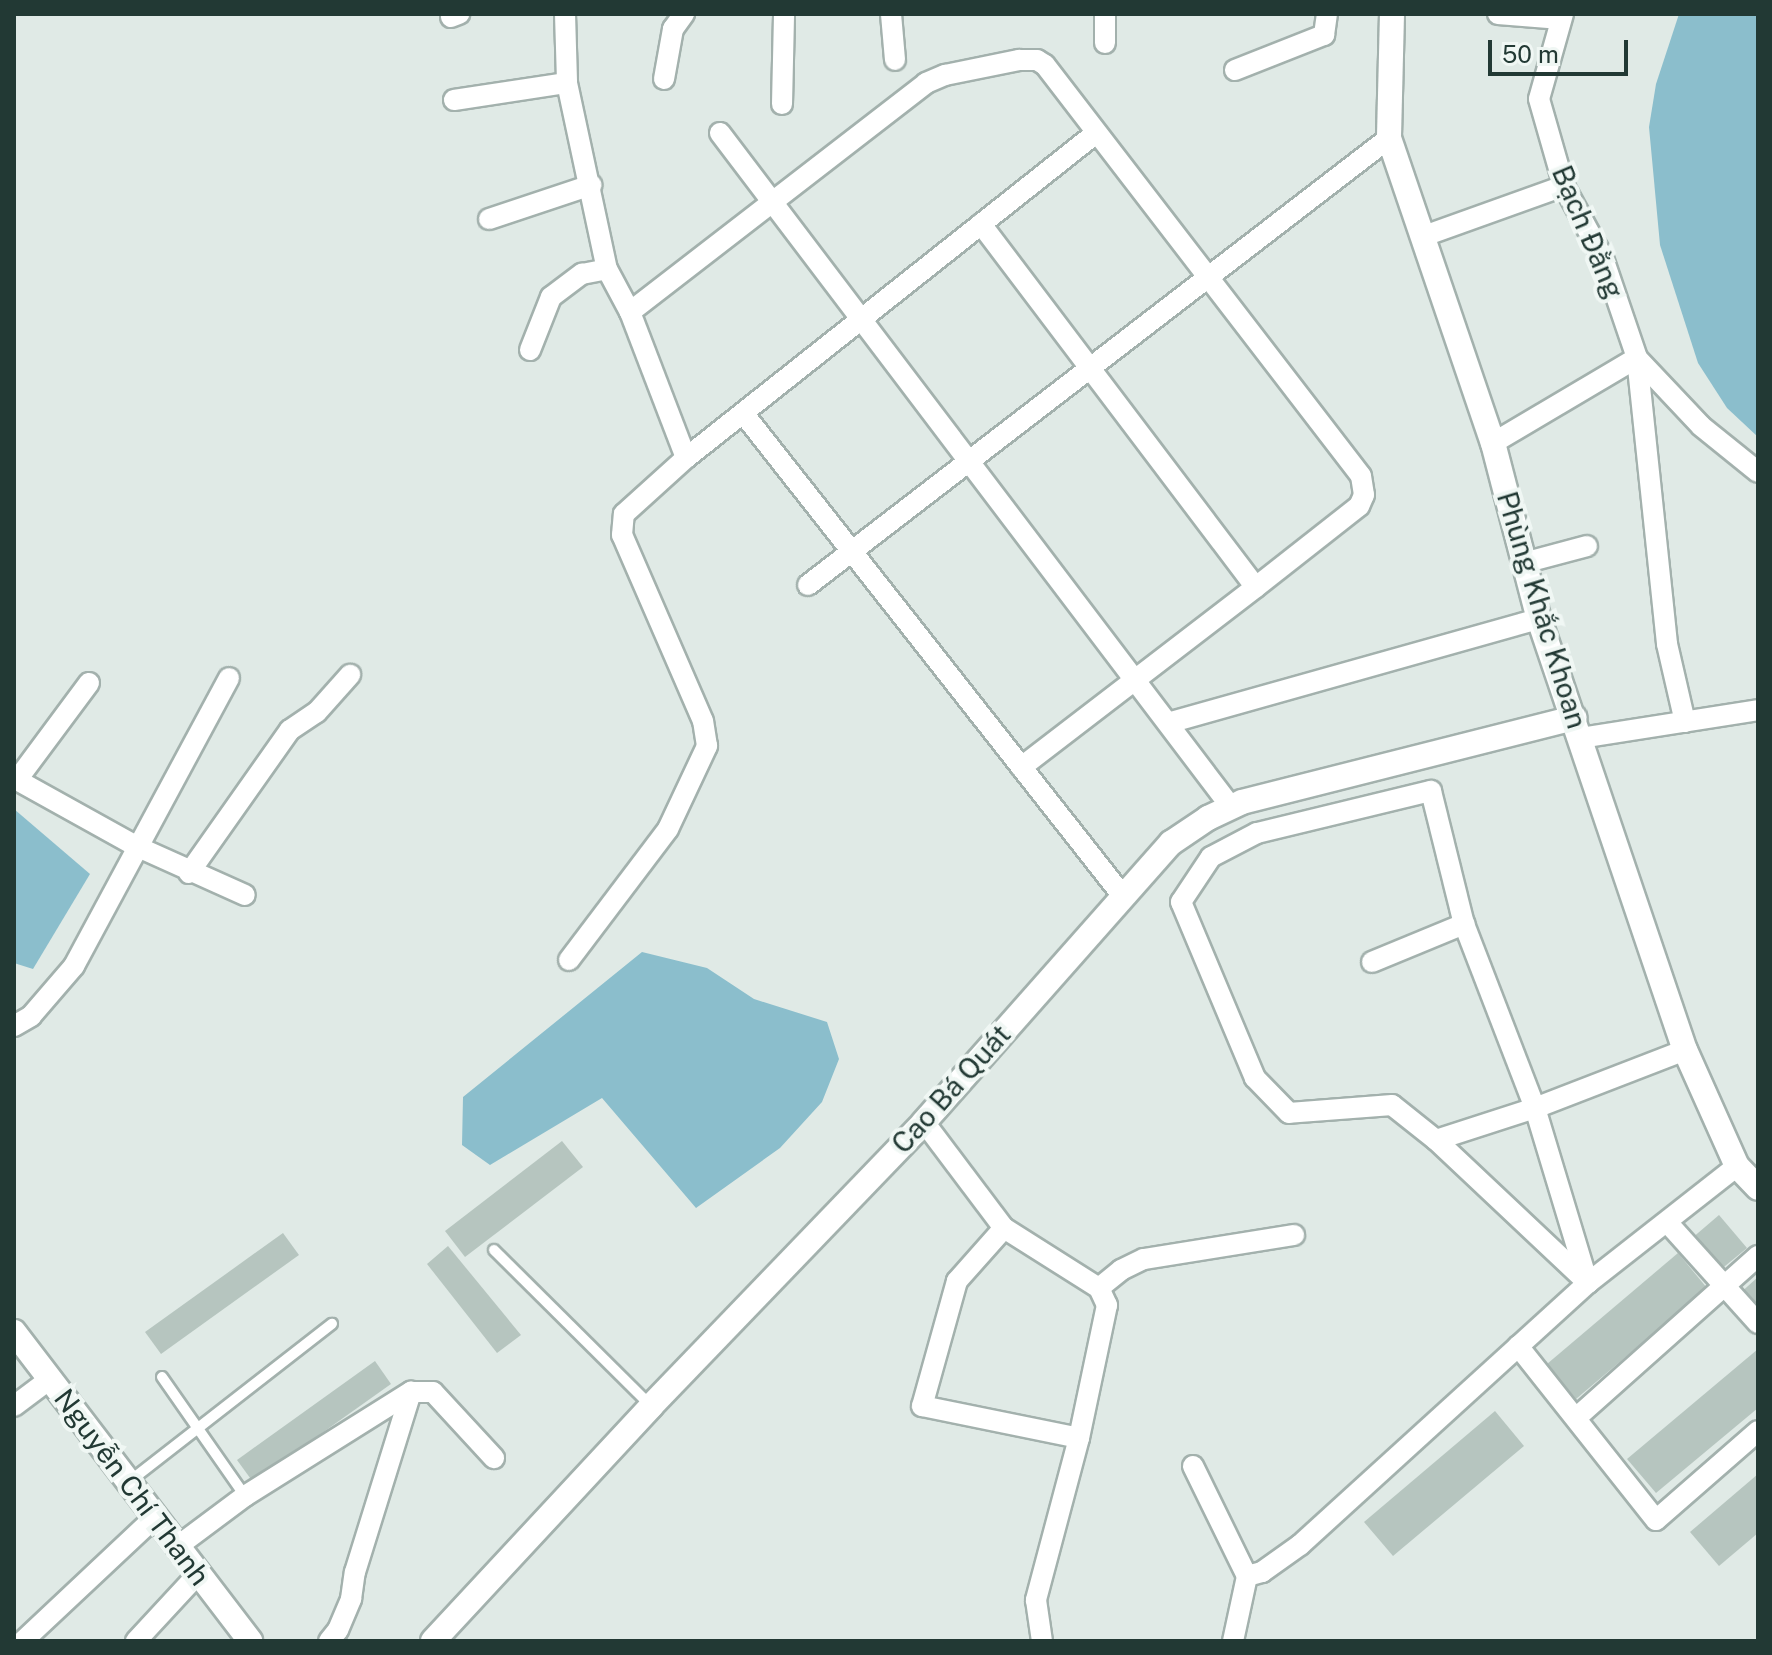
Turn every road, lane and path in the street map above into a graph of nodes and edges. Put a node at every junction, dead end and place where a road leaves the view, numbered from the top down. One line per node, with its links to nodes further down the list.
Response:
1 (565, 14): 14 (street)
2 (684, 14): 13 (street)
3 (784, 14): 16 (street)
4 (891, 14): 11 (street)
5 (1105, 14): 10 (street)
6 (1327, 14): 12 (street)
7 (1498, 14): 9 (street)
8 (1386, 16): 19 (street, Phùng Khắc Khoan)
9 (1562, 17): 21 (street, Bạch Đằng)
10 (1105, 43)
11 (895, 60)
12 (1235, 70)
13 (664, 79)
14 (567, 83): 15 (street); 20 (street)
15 (454, 100)
16 (782, 104)
17 (720, 133): 22 (street)
18 (1096, 133): 22 (street); 24 (street); 27 (street)
19 (1389, 138): 25 (street, Phùng Khắc Khoan); 27 (street)
20 (591, 185): 23 (street); 26 (street)
21 (1564, 186): 25 (street); 31 (street, Bạch Đằng)
22 (773, 202): 28 (street); 29 (street)
23 (489, 219)
24 (981, 224): 29 (street); 32 (street)
25 (1424, 236): 34 (street, Phùng Khắc Khoan)
26 (607, 269): 28 (street); 30 (street)
27 (1207, 278): 32 (street); 42 (street)
28 (630, 312): 35 (street)
29 (861, 319): 33 (street); 36 (street)
30 (530, 350)
31 (1637, 358): 34 (street); 37 (street); 49 (street)
32 (1090, 368): 36 (street); 42 (street)
33 (743, 413): 35 (street); 39 (street)
34 (1493, 443): 40 (street, Phùng Khắc Khoan)
35 (686, 458): 59 (street)
36 (969, 462): 39 (street); 46 (street)
37 (1758, 472)
38 (1587, 546): 40 (street)
39 (852, 552): 41 (street); 52 (street)
40 (1527, 562): 43 (street, Phùng Khắc Khoan)
41 (808, 585)
42 (1256, 587): 46 (street)
43 (1539, 619): 50 (street); 51 (street, Phùng Khắc Khoan)
44 (350, 675): 55 (street)
45 (229, 678): 54 (street)
46 (1135, 680): 50 (street); 52 (street)
47 (89, 683): 54 (street)
48 (1758, 710): 49 (street)
49 (1685, 722): 51 (street)
50 (1168, 723): 53 (street)
51 (1578, 728): 53 (street, Cao Bá Quát); 62 (street, Phùng Khắc Khoan)
52 (1021, 767): 57 (street)
53 (1231, 807): 57 (street, Cao Bá Quát)
54 (138, 847): 55 (street); 61 (street)
55 (189, 873): 56 (street)
56 (245, 895)
57 (1122, 895): 64 (street, Cao Bá Quát)
58 (1464, 924): 60 (street); 63 (street); 65 (street)
59 (569, 960)
60 (1372, 962)
61 (14, 1026)
62 (1685, 1050): 63 (street); 66 (street, Phùng Khắc Khoan)
63 (1535, 1108): 65 (street); 73 (street)
64 (924, 1122): 69 (street); 84 (street, Cao Bá Quát)
65 (1436, 1140): 73 (street)
66 (1737, 1166): 67 (street, Phùng Khắc Khoan); 68 (street)
67 (1758, 1188)
68 (1667, 1222): 73 (street); 74 (street)
69 (1004, 1228): 75 (street); 88 (street)
70 (1294, 1235): 75 (street)
71 (494, 1250): 84 (lane)
72 (1758, 1256): 74 (street)
73 (1588, 1283): 79 (street)
74 (1725, 1286): 76 (street); 85 (street)
75 (1099, 1288): 88 (street)
76 (1758, 1323)
77 (332, 1324): 86 (lane)
78 (14, 1332): 81 (street, Nguyễn Chí Thanh)
79 (1518, 1346): 85 (street); 96 (street)
80 (162, 1377): 86 (lane)
81 (50, 1379): 83 (street); 91 (street, Nguyễn Chí Thanh)
82 (411, 1392): 89 (street); 92 (street); 100 (street)
83 (14, 1406)
84 (651, 1406): 101 (street, Cao Bá Quát)
85 (1576, 1418): 87 (street)
86 (197, 1428): 91 (lane); 92 (lane)
87 (1758, 1431)
88 (1079, 1438): 102 (street)
89 (494, 1458)
90 (1193, 1466): 96 (street)
91 (128, 1482): 93 (street, Nguyễn Chí Thanh)
92 (245, 1496): 94 (street)
93 (155, 1517): 94 (street, Nguyễn Chí Thanh); 97 (street)
94 (178, 1546): 95 (street, Nguyễn Chí Thanh)
95 (199, 1573): 98 (street); 99 (street, Nguyễn Chí Thanh)
96 (1247, 1576): 103 (street)
97 (23, 1641)
98 (136, 1641)
99 (250, 1641)
100 (329, 1641)
101 (433, 1641)
102 (1042, 1641)
103 (1233, 1641)

